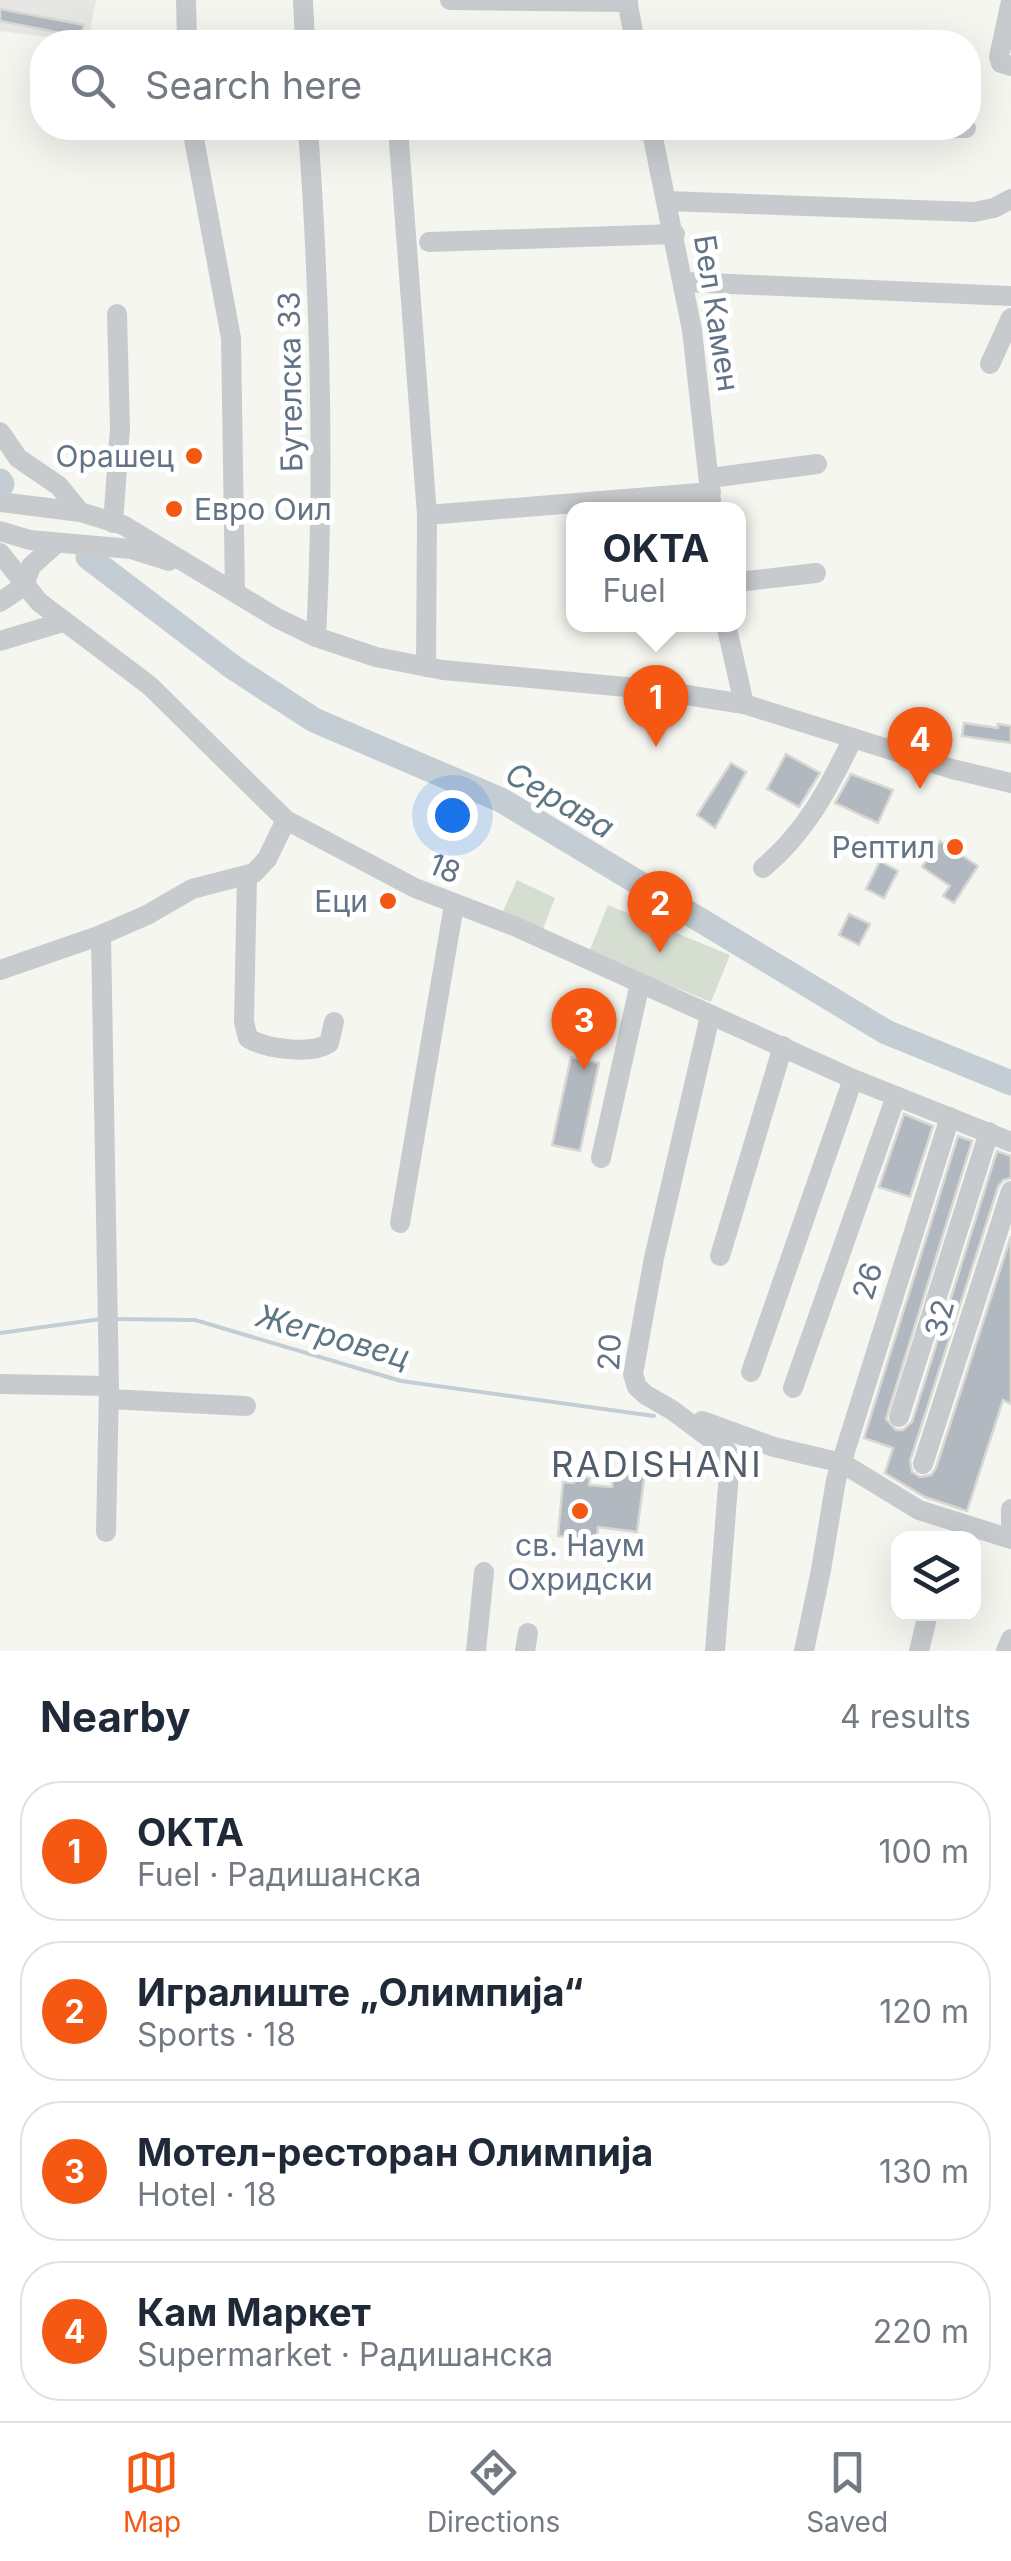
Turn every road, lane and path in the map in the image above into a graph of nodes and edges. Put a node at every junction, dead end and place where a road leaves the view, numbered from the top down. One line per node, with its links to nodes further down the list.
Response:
1 (186, 0): 6 (street)
2 (304, 0): 7 (street)
3 (450, 0): 4 (street)
4 (628, 1): 8 (street)
5 (1011, 1): 9 (street)
6 (187, 30)
7 (304, 30)
8 (633, 30)
9 (1011, 66)
10 (194, 140): 38 (street)
11 (309, 140): 42 (street, Бутелска 33)
12 (399, 140): 29 (street)
13 (655, 140): 15 (street, Бел Камен)
14 (1011, 199): 15 (street)
15 (668, 201): 16 (street, Бел Камен)
16 (675, 234): 17 (street); 18 (street, Бел Камен)
17 (429, 242)
18 (684, 282): 19 (street); 25 (street, Бел Камен)
19 (1011, 296)
20 (118, 314): 30 (street)
21 (1011, 318): 22 (street)
22 (990, 364)
23 (0, 432): 30 (street)
24 (817, 464): 25 (street)
25 (711, 493): 27 (street)
26 (2, 501): 30 (street); 31 (street)
27 (595, 502)
28 (566, 504): 29 (street)
29 (428, 515): 44 (street)
30 (97, 517): 33 (street); 34 (street)
31 (3, 540): 32 (street); 36 (street)
32 (57, 543): 33 (street); 36 (street)
33 (86, 544): 34 (street)
34 (195, 570): 38 (street)
35 (816, 573): 37 (street)
36 (20, 580): 39 (street); 40 (street, 18)
37 (746, 581)
38 (234, 592): 42 (street)
39 (0, 602)
40 (64, 622): 43 (street); 48 (street, 18)
41 (728, 632): 45 (street)
42 (316, 636): 44 (street)
43 (0, 642)
44 (426, 667): 45 (street)
45 (744, 704): 46 (street)
46 (853, 738): 47 (street); 49 (street)
47 (1011, 784)
48 (286, 820): 50 (street); 51 (street, 18)
49 (762, 868)
50 (247, 876): 52 (street); 56 (street)
51 (454, 904): 54 (street, 18); 65 (street)
52 (101, 936): 53 (street); 70 (street)
53 (0, 970)
54 (640, 984): 55 (street, 18); 63 (street)
55 (710, 1016): 57 (street, 18); 72 (street, 20)
56 (334, 1022)
57 (783, 1046): 58 (street, 18); 66 (street)
58 (853, 1080): 59 (street, 18); 67 (street)
59 (896, 1096): 60 (street, 18); 69 (street)
60 (950, 1117): 61 (street, 18); 75 (street, 26)
61 (989, 1132): 62 (street, 18); 73 (street)
62 (1011, 1142)
63 (600, 1158)
64 (1011, 1191): 74 (street, 32)
65 (400, 1223)
66 (720, 1256)
67 (751, 1372)
68 (0, 1384): 70 (street)
69 (793, 1388)
70 (109, 1393): 71 (street); 79 (street)
71 (246, 1406)
72 (672, 1410): 75 (street); 85 (street, 20)
73 (899, 1417)
74 (925, 1462)
75 (839, 1472): 78 (street); 86 (street, 26)
76 (1011, 1509): 77 (street)
77 (1011, 1522)
78 (951, 1530): 80 (street)
79 (106, 1532)
80 (1011, 1539)
81 (484, 1572): 84 (street)
82 (926, 1621): 87 (street)
83 (1011, 1639): 88 (street)
84 (476, 1651)
85 (715, 1651)
86 (804, 1651)
87 (918, 1651)
88 (1006, 1651)

